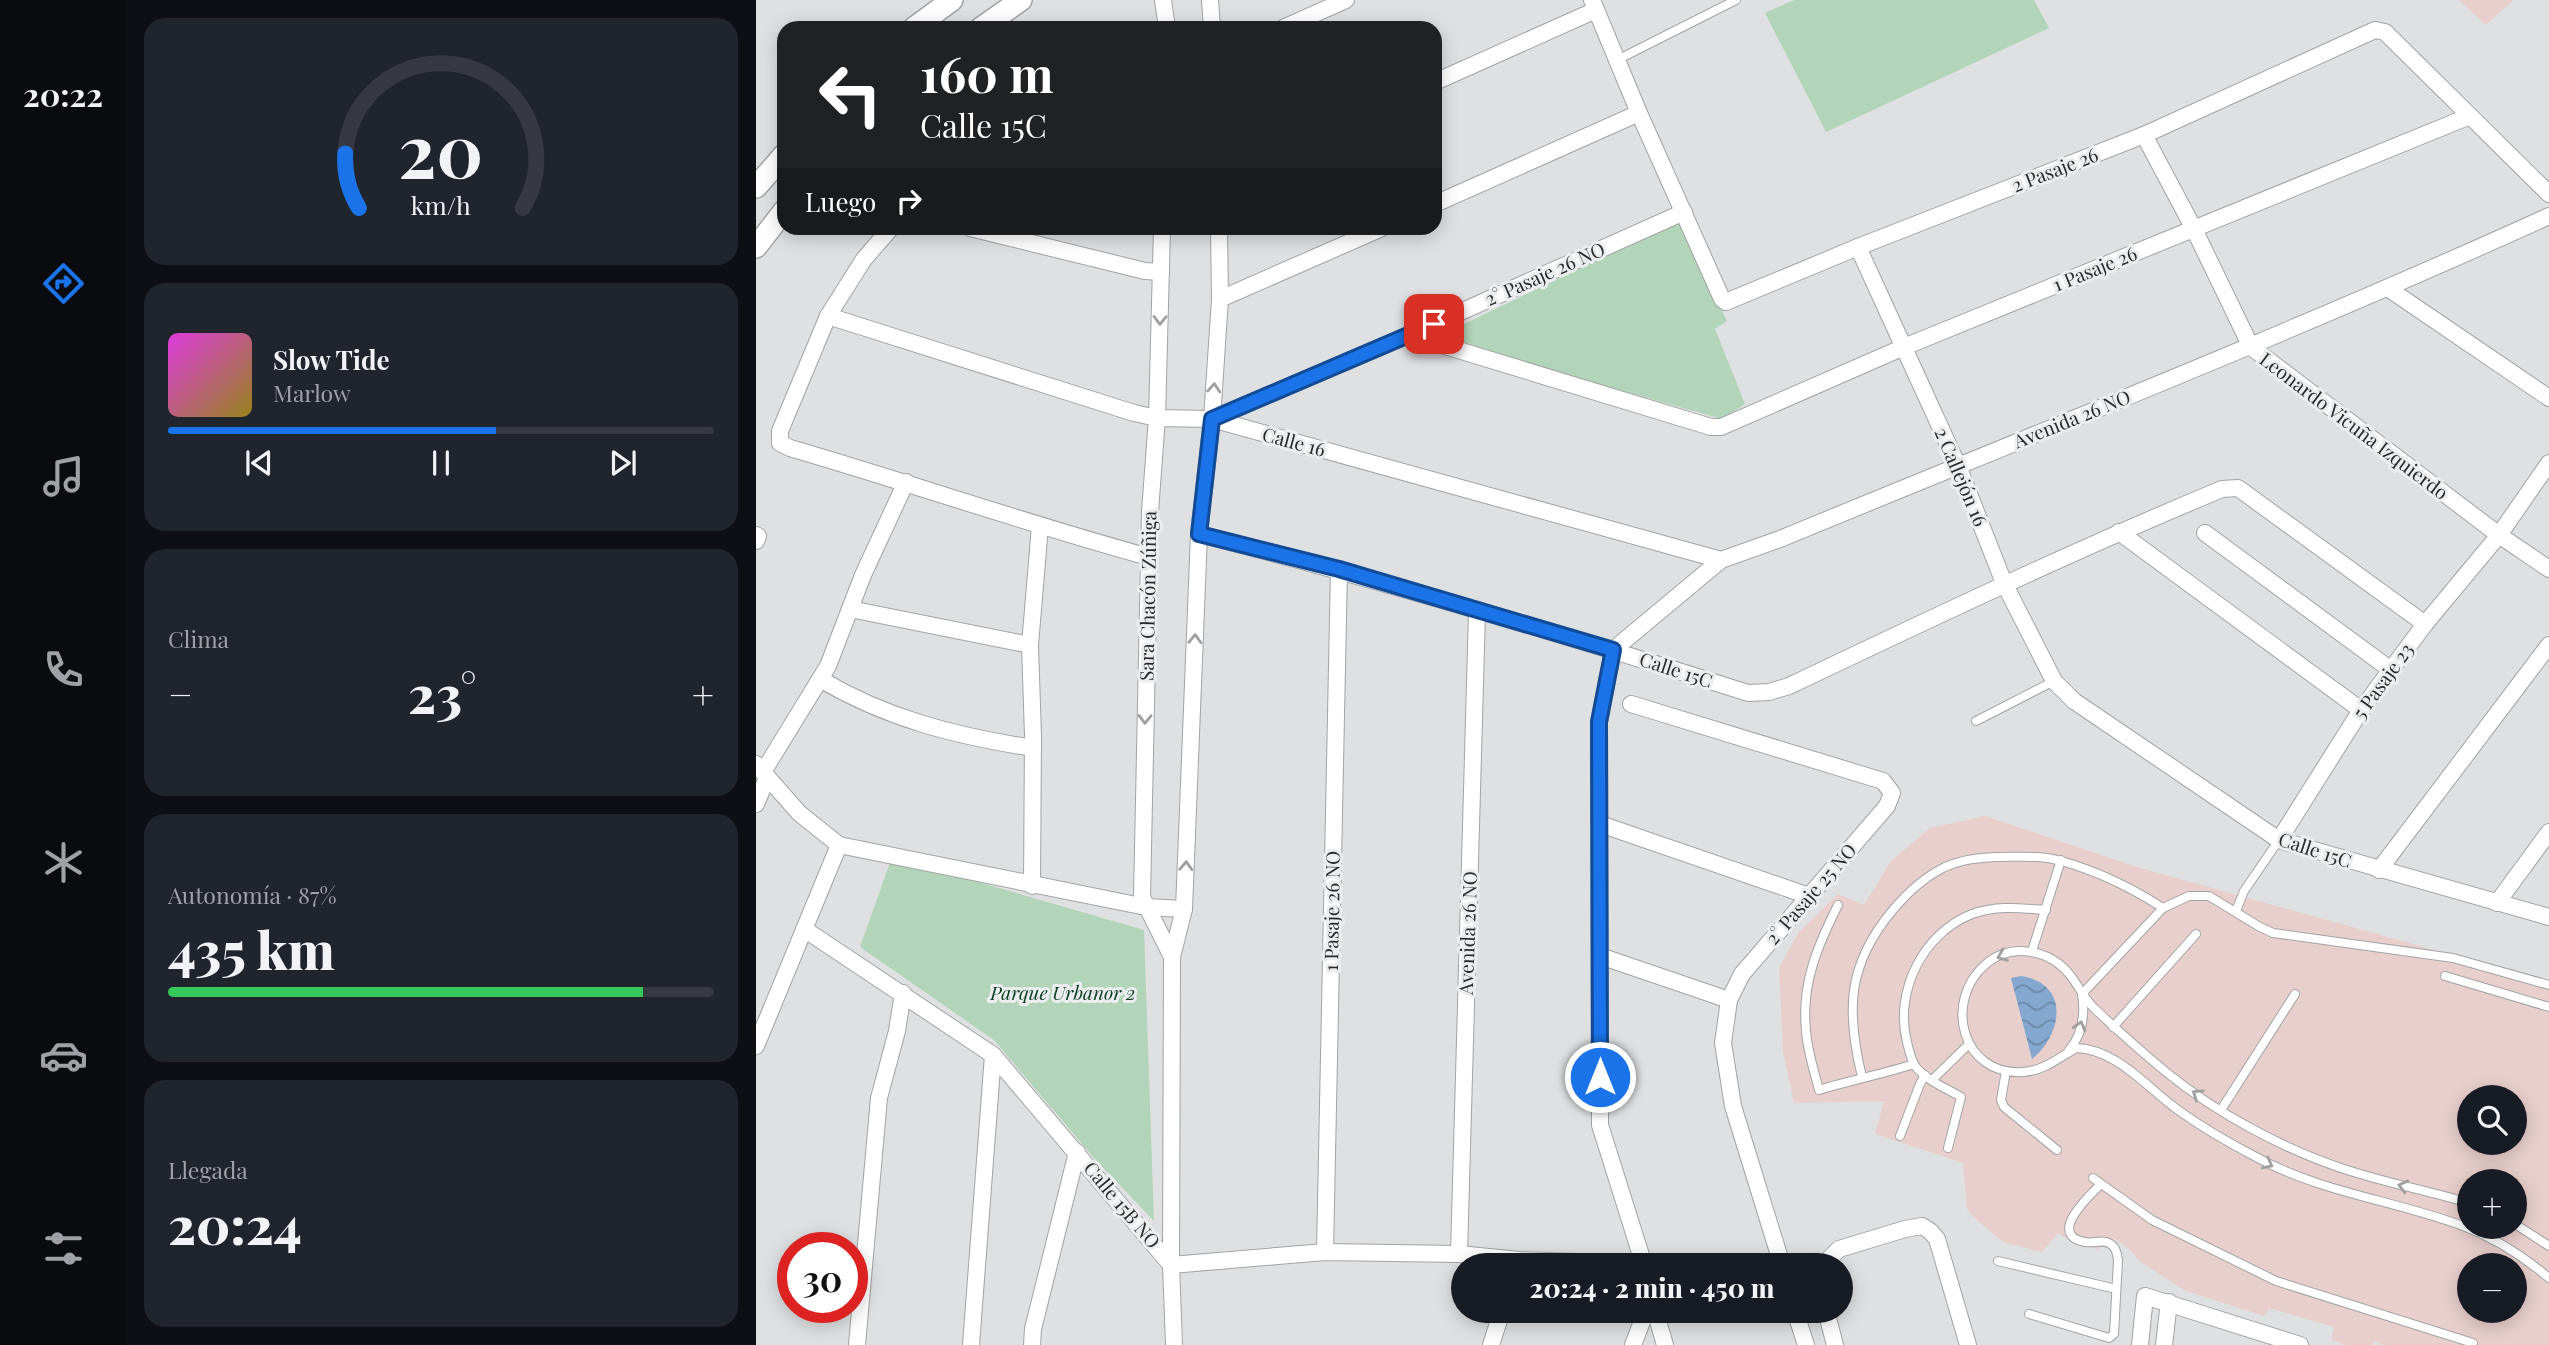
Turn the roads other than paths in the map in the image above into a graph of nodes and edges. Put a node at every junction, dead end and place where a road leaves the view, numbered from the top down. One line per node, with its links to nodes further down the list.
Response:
1 (952, 0): 8 (main road)
2 (1021, 0): 9 (main road)
3 (1163, 0): 10 (street)
4 (1210, 0): 11 (street)
5 (1346, 0): 12 (street)
6 (1736, 0): 13 (lane)
7 (1594, 5): 13 (street); 14 (street)
8 (924, 21)
9 (991, 21)
10 (1166, 21)
11 (1212, 21)
12 (1299, 21)
13 (1617, 60): 15 (street)
14 (1442, 79)
15 (1639, 113): 21 (street); 22 (street)
16 (2470, 116): 17 (street, 2 Pasaje 26); 20 (street); 25 (street, 1 Pasaje 26)
17 (2144, 135): 25 (street, Leonardo Vicuña Izquierdo); 32 (street, 2 Pasaje 26)
18 (777, 163): 19 (main road)
19 (756, 187)
20 (2549, 194)
21 (1442, 201)
22 (1684, 212): 32 (street, 2 Pasaje 26); 37 (street, 2° Pasaje 26 NO)
23 (2549, 216): 34 (street, Avenida 26 NO)
24 (777, 220): 31 (main road)
25 (2194, 229): 38 (street, 1 Pasaje 26); 39 (street, Leonardo Vicuña Izquierdo)
26 (885, 235): 36 (street)
27 (998, 235): 33 (street)
28 (1162, 235): 33 (street, Sara Chacón Zúñiga)
29 (1219, 235): 35 (street, Sara Chacón Zúñiga)
30 (1366, 235): 35 (street)
31 (756, 247)
32 (1858, 247): 38 (street, 2 Callejón 16)
33 (1161, 272): 41 (street, Sara Chacón Zúñiga, one-way to 41)
34 (2389, 289): 39 (street, Avenida 26 NO); 40 (street)
35 (1220, 299): 42 (street, Sara Chacón Zúñiga, one-way to 35)
36 (828, 316): 41 (street, Calle 16); 45 (street)
37 (1409, 335): 38 (street, 1 Pasaje 26); 42 (street, 2° Pasaje 26 NO)
38 (1904, 347): 44 (street, 2 Callejón 16)
39 (2251, 348): 44 (street, Avenida 26 NO); 50 (street, Leonardo Vicuña Izquierdo)
40 (2549, 398)
41 (1157, 418): 42 (street, Calle 16); 51 (street, Sara Chacón Zúñiga)
42 (1212, 419): 49 (street, Sara Chacón Zúñiga); 52 (street, Calle 16)
43 (2549, 463): 50 (street, 5 Pasaje 23)
44 (1958, 466): 52 (street, Avenida 26 NO); 55 (street, 2 Callejón 16)
45 (906, 482): 46 (street); 56 (street)
46 (1040, 526): 51 (street); 59 (street)
47 (2119, 532): 55 (street, Calle 15C); 58 (street, Calle 15C); 67 (street)
48 (2205, 533): 62 (street)
49 (1199, 534): 53 (street, Calle 15C); 84 (street, Sara Chacón Zúñiga, one-way to 49)
50 (2499, 535): 54 (street, Leonardo Vicuña Izquierdo); 58 (street, 5 Pasaje 23)
51 (1149, 556): 82 (street, Sara Chacón Zúñiga, one-way to 82)
52 (1721, 560): 61 (street, Avenida 26 NO)
53 (1339, 569): 57 (street, Calle 15C); 119 (street, 1 Pasaje 26 NO)
54 (2549, 569)
55 (2004, 583): 61 (street, Calle 15C); 64 (street, 2 Callejón 16)
56 (850, 608): 59 (street); 63 (street)
57 (1477, 612): 61 (street, Calle 15C); 120 (street, Avenida 26 NO)
58 (2425, 624): 62 (street, 5 Pasaje 23)
59 (1030, 645): 69 (street)
60 (2549, 645): 77 (street)
61 (1613, 650): 72 (street)
62 (2391, 670): 67 (street, 5 Pasaje 23)
63 (820, 679): 69 (street); 70 (street)
64 (2054, 681): 65 (street, 2 Callejón 16); 68 (lane)
65 (2074, 701): 74 (street, Calle 15C)
66 (1631, 704): 79 (street, 2° Pasaje 25 NO)
67 (2361, 710): 74 (street, 5 Pasaje 23)
68 (1976, 721)
69 (1033, 748): 78 (street)
70 (762, 771): 71 (street); 75 (street)
71 (756, 804)
72 (1600, 824): 79 (street); 91 (street)
73 (2549, 832): 80 (street)
74 (2278, 840): 77 (street, Calle 15C); 86 (lane, 5 Pasaje 23)
75 (839, 845): 78 (street); 88 (street)
76 (2061, 860): 83 (lane); 85 (lane); 107 (lane)
77 (2379, 870): 80 (street, Calle 15C)
78 (1032, 886): 82 (street)
79 (1809, 896): 98 (street, 2° Pasaje 25 NO)
80 (2497, 903): 87 (street, Calle 15C)
81 (1838, 905): 107 (lane)
82 (1146, 908): 84 (street); 92 (street, Sara Chacón Zúñiga)
83 (2163, 908): 86 (lane); 96 (lane)
84 (1184, 909): 92 (street, Sara Chacón Zúñiga)
85 (2046, 910): 90 (lane); 105 (lane)
86 (2236, 911): 94 (lane)
87 (2549, 917)
88 (804, 929): 95 (street, Calle 15B NO); 102 (street)
89 (2196, 934): 100 (lane)
90 (2032, 951): 96 (lane); 101 (lane, one-way to 101)
91 (1600, 956): 98 (street); 121 (street)
92 (1172, 957): 126 (street, Sara Chacón Zúñiga)
93 (2445, 976): 99 (lane)
94 (2549, 985)
95 (903, 993): 103 (street, Calle 15B NO); 137 (street)
96 (2082, 994): 100 (lane); 104 (lane, one-way to 96)
97 (2295, 994): 109 (lane)
98 (1729, 999): 122 (street, 2° Pasaje 25 NO)
99 (2549, 1007)
100 (2113, 1027): 109 (lane, one-way to 100)
101 (1969, 1044): 106 (lane); 108 (lane)
102 (756, 1046)
103 (993, 1055): 113 (street, Calle 15B NO); 138 (street)
104 (2064, 1055): 106 (lane); 127 (lane, one-way to 127)
105 (1914, 1065): 107 (lane); 108 (lane)
106 (2006, 1071): 112 (lane)
107 (1862, 1077)
108 (1928, 1078): 110 (lane); 111 (lane)
109 (2221, 1110): 116 (lane, one-way to 109)
110 (1900, 1136)
111 (1948, 1148)
112 (2057, 1150)
113 (1077, 1152): 126 (street, Calle 15B NO); 139 (street)
114 (2093, 1178): 115 (lane)
115 (2101, 1184): 128 (lane); 136 (lane)
116 (2457, 1200)
117 (2527, 1232): 118 (lane)
118 (2549, 1246)
119 (1325, 1252): 124 (street, Calle 15B NO); 126 (street, Calle 15B NO)
120 (1459, 1253)
121 (1640, 1253)
122 (1778, 1253)
123 (1835, 1253): 146 (street)
124 (1451, 1254)
125 (1998, 1261): 128 (lane)
126 (1171, 1265): 140 (street, Sara Chacón Zúñiga)
127 (2549, 1278)
128 (2116, 1289): 130 (lane)
129 (2169, 1302): 147 (street); 148 (street); 149 (street)
130 (2029, 1314)
131 (1498, 1323): 141 (street)
132 (1641, 1323): 142 (street)
133 (1659, 1323): 143 (street)
134 (1799, 1323): 144 (street)
135 (1829, 1323): 145 (street)
136 (2473, 1343)
137 (857, 1345)
138 (971, 1345)
139 (1032, 1345)
140 (1174, 1345)
141 (1491, 1345)
142 (1633, 1345)
143 (1665, 1345)
144 (1806, 1345)
145 (1835, 1345)
146 (1968, 1345)
147 (2140, 1345)
148 (2164, 1345)
149 (2300, 1345)

